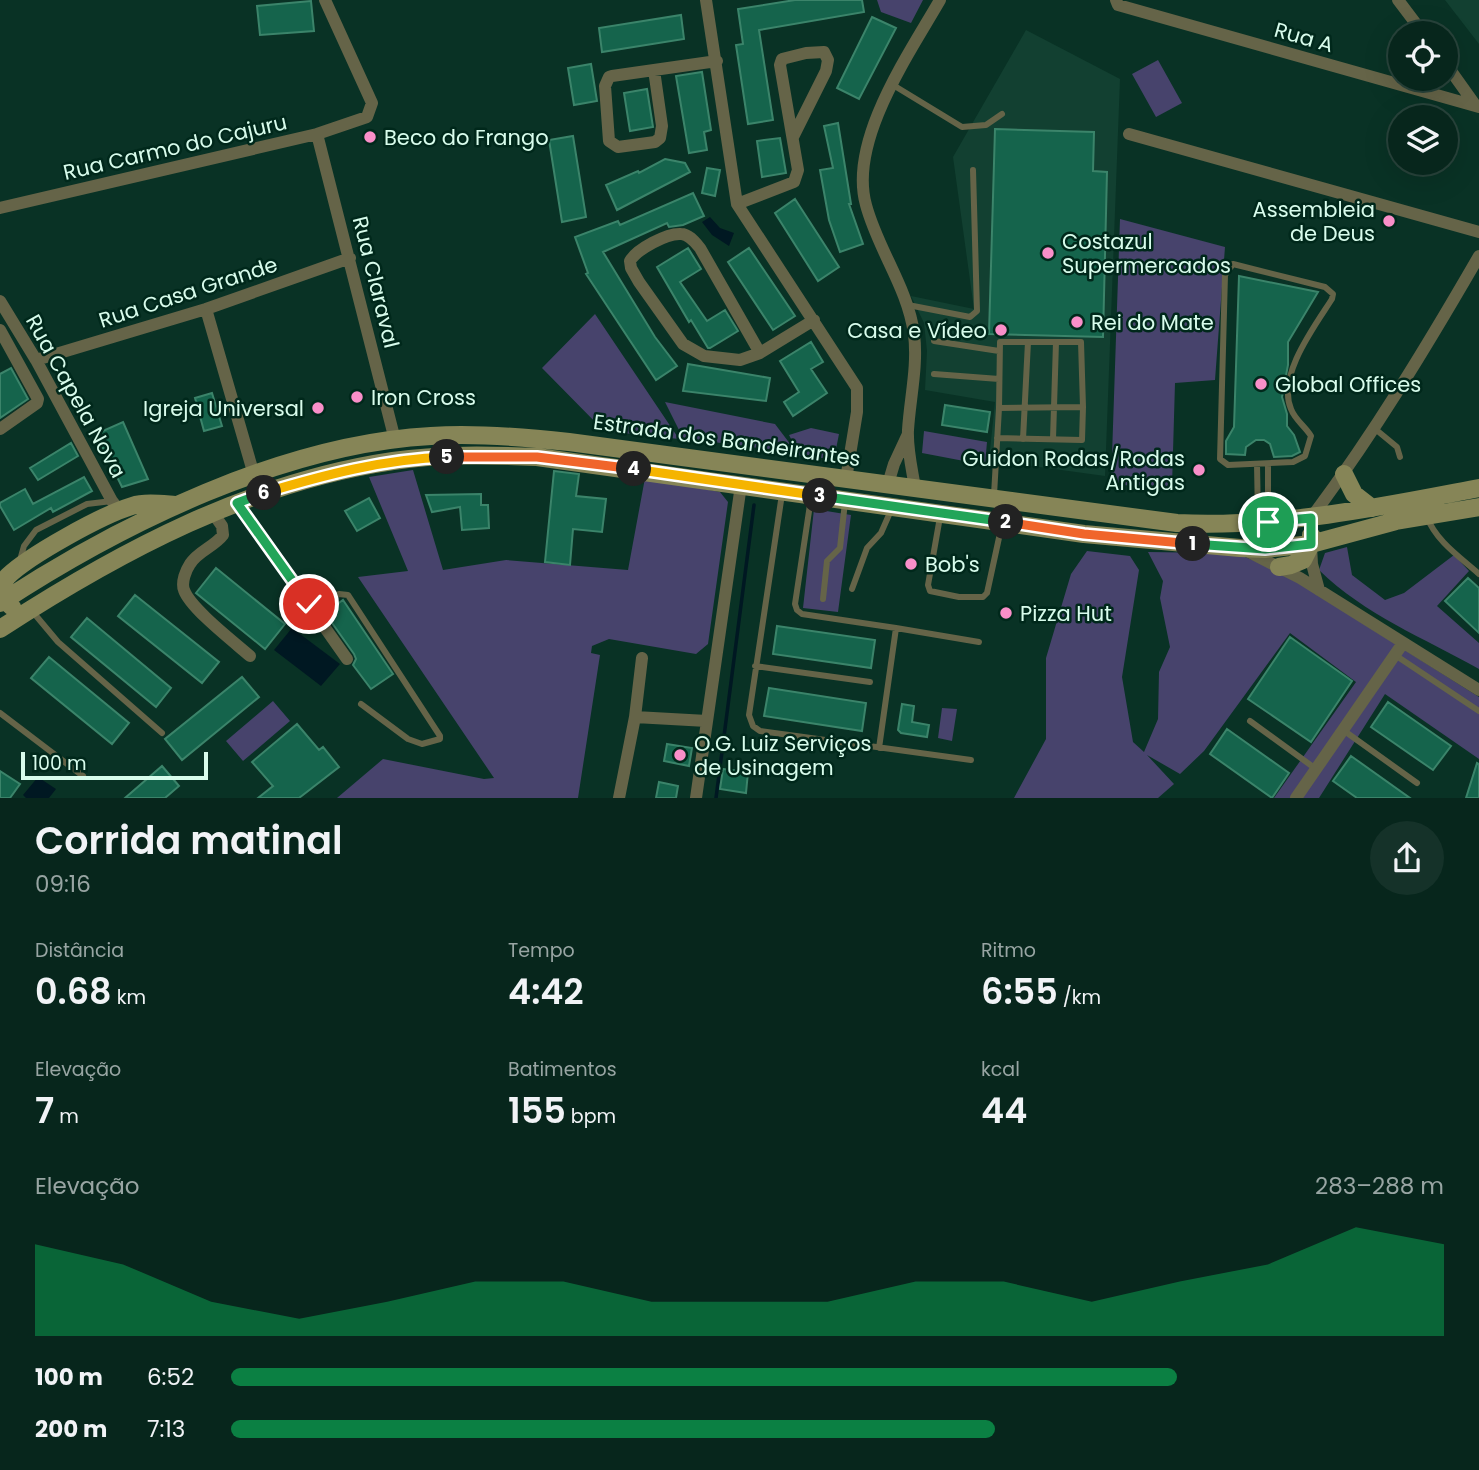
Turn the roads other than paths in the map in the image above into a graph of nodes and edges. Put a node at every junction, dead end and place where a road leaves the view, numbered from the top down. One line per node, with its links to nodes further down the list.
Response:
1 (326, 0): 13 (street, Rua Carmo do Cajuru)
2 (706, 0): 7 (street)
3 (940, 0): 10 (street)
4 (1398, 0): 6 (street)
5 (1117, 3): 11 (street, Rua A)
6 (1414, 21)
7 (716, 61): 8 (street); 17 (street)
8 (654, 70): 8 (street)
9 (1458, 80): 11 (street)
10 (893, 85): 12 (lane); 23 (street)
11 (1478, 106)
12 (1002, 114)
13 (317, 134): 18 (street, Rua Carmo do Cajuru); 21 (street, Rua Claraval)
14 (1129, 134): 19 (street)
15 (793, 137): 15 (street); 17 (street)
16 (973, 170): 23 (lane)
17 (737, 204): 25 (street)
18 (0, 208)
19 (1479, 232)
20 (1479, 256): 39 (street)
21 (350, 258): 24 (street, Rua Casa Grande); 45 (street, Rua Claraval)
22 (0, 301): 32 (street, Rua Capela Nova)
23 (908, 305): 41 (street)
24 (206, 309): 32 (street, Rua Casa Grande); 50 (street)
25 (814, 320): 31 (street); 51 (street)
26 (0, 330): 40 (street)
27 (934, 341): 30 (lane)
28 (1028, 342): 29 (lane); 30 (lane); 35 (lane)
29 (1056, 342): 36 (lane); 37 (lane)
30 (999, 351): 34 (lane)
31 (760, 353): 31 (street)
32 (36, 360): 62 (street, Rua Capela Nova)
33 (934, 374): 34 (lane)
34 (999, 379): 38 (lane)
35 (1026, 407): 36 (lane); 38 (lane); 43 (lane)
36 (1055, 407): 37 (lane); 44 (lane)
37 (1083, 407): 44 (lane)
38 (999, 408): 42 (lane)
39 (1373, 428): 46 (lane); 49 (street)
40 (0, 429)
41 (908, 432): 52 (street); 54 (street)
42 (997, 438): 43 (lane); 59 (lane)
43 (1023, 439): 44 (lane)
44 (1053, 439)
45 (395, 440): 50 (main road, Estrada dos Bandeirantes); 51 (main road, Estrada dos Bandeirantes)
46 (1400, 457)
47 (1258, 464): 48 (lane); 48 (lane); 71 (lane)
48 (1268, 465): 71 (lane)
49 (1344, 474): 65 (main road); 69 (street)
50 (254, 475): 61 (main road, Estrada dos Bandeirantes)
51 (846, 479): 52 (main road, Estrada dos Bandeirantes)
52 (888, 484): 54 (main road, Estrada dos Bandeirantes)
53 (741, 485): 56 (main road, Estrada dos Bandeirantes); 60 (main road, Estrada dos Bandeirantes); 100 (street)
54 (915, 488): 59 (main road, Estrada dos Bandeirantes)
55 (1479, 488): 65 (main road, Estrada dos Bandeirantes)
56 (783, 491): 57 (main road, Estrada dos Bandeirantes); 93 (lane)
57 (811, 495): 58 (main road, Estrada dos Bandeirantes); 85 (lane)
58 (845, 500): 63 (main road, Estrada dos Bandeirantes); 81 (lane)
59 (994, 500): 71 (main road, Estrada dos Bandeirantes)
60 (237, 503): 67 (main road, Estrada dos Bandeirantes); 83 (street)
61 (179, 505): 62 (main road); 75 (main road, Estrada dos Bandeirantes)
62 (115, 506): 72 (main road); 77 (lane)
63 (892, 506): 66 (main road, Estrada dos Bandeirantes); 79 (lane)
64 (1479, 507): 68 (main road, Estrada dos Bandeirantes)
65 (1372, 508): 69 (main road, Estrada dos Bandeirantes)
66 (941, 512): 70 (main road, Estrada dos Bandeirantes); 70 (lane)
67 (212, 513): 84 (main road, Estrada dos Bandeirantes); 90 (street)
68 (1427, 515): 73 (main road, Estrada dos Bandeirantes); 78 (lane)
69 (1311, 518): 71 (main road, Estrada dos Bandeirantes); 73 (main road)
70 (1002, 522): 74 (main road, Estrada dos Bandeirantes)
71 (1263, 522)
72 (74, 534): 75 (lane); 77 (main road)
73 (1311, 544): 74 (main road, Estrada dos Bandeirantes); 76 (main road); 80 (street)
74 (1240, 548): 76 (street)
75 (85, 550): 82 (main road, Estrada dos Bandeirantes)
76 (1279, 567): 80 (street)
77 (9, 571): 82 (main road)
78 (1479, 574)
79 (852, 589)
80 (1319, 590): 88 (street)
81 (823, 599)
82 (2, 602): 84 (main road)
83 (309, 604): 92 (street); 96 (lane)
84 (30, 610): 86 (main road, Estrada dos Bandeirantes); 103 (lane)
85 (896, 628): 87 (lane); 104 (lane)
86 (0, 629)
87 (979, 642)
88 (1403, 643): 89 (street); 95 (street)
89 (1395, 655): 97 (lane); 102 (street)
90 (250, 656)
91 (642, 658): 99 (street)
92 (347, 659)
93 (755, 666): 94 (lane); 104 (lane)
94 (870, 682)
95 (1479, 690)
96 (361, 704)
97 (1479, 711)
98 (0, 713): 107 (lane)
99 (635, 717): 100 (street); 109 (street)
100 (707, 721): 110 (street)
101 (1250, 721): 106 (lane)
102 (1343, 730): 106 (street); 108 (lane)
103 (162, 733)
104 (879, 748): 105 (lane)
105 (971, 760)
106 (1316, 769): 111 (street)
107 (83, 776)
108 (1416, 783)
109 (619, 798)
110 (696, 798)
111 (1296, 798)

